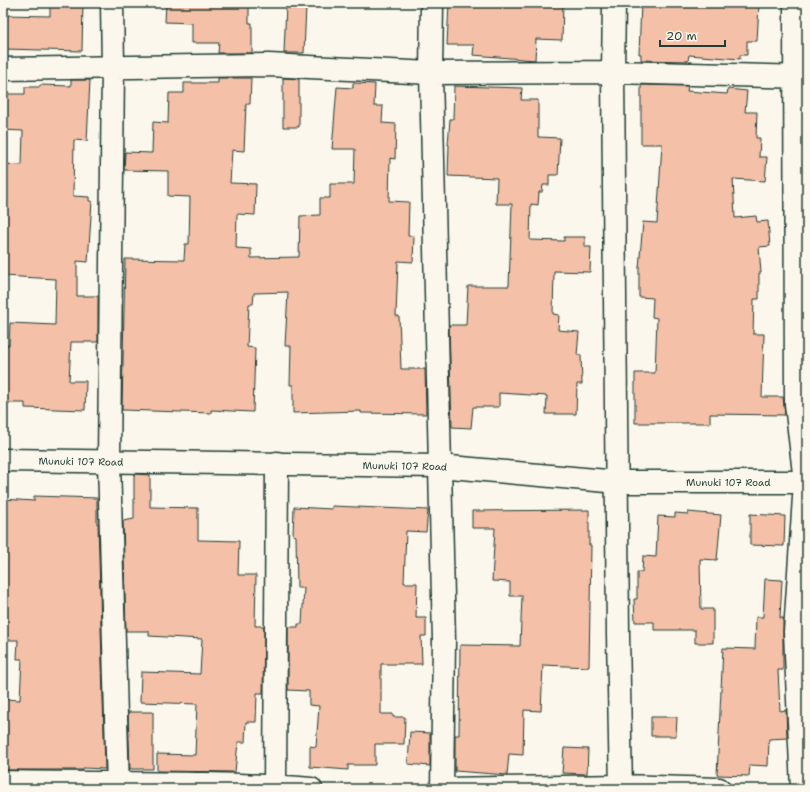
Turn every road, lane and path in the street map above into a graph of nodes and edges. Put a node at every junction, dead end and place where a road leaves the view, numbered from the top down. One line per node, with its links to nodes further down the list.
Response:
1 (112, 3): 5 (street)
2 (432, 3): 8 (street)
3 (614, 3): 7 (street)
4 (795, 3): 9 (street)
5 (113, 67): 6 (street); 8 (street); 11 (street)
6 (3, 69)
7 (613, 72): 8 (street); 9 (street); 14 (street)
8 (431, 74): 13 (street)
9 (800, 77): 15 (street)
10 (3, 460): 11 (street, Munuki 107 Road)
11 (109, 462): 12 (street, Munuki 107 Road); 17 (street)
12 (277, 463): 13 (street, Munuki 107 Road); 19 (street)
13 (439, 466): 14 (street, Munuki 107 Road); 21 (street)
14 (618, 482): 15 (street, Munuki 107 Road); 18 (street)
15 (806, 482): 24 (street)
16 (3, 782): 17 (street)
17 (118, 787): 19 (street)
18 (622, 787): 22 (street); 23 (street)
19 (275, 788): 20 (street)
20 (311, 789)
21 (442, 789)
22 (446, 789)
23 (719, 789)
24 (802, 789)

